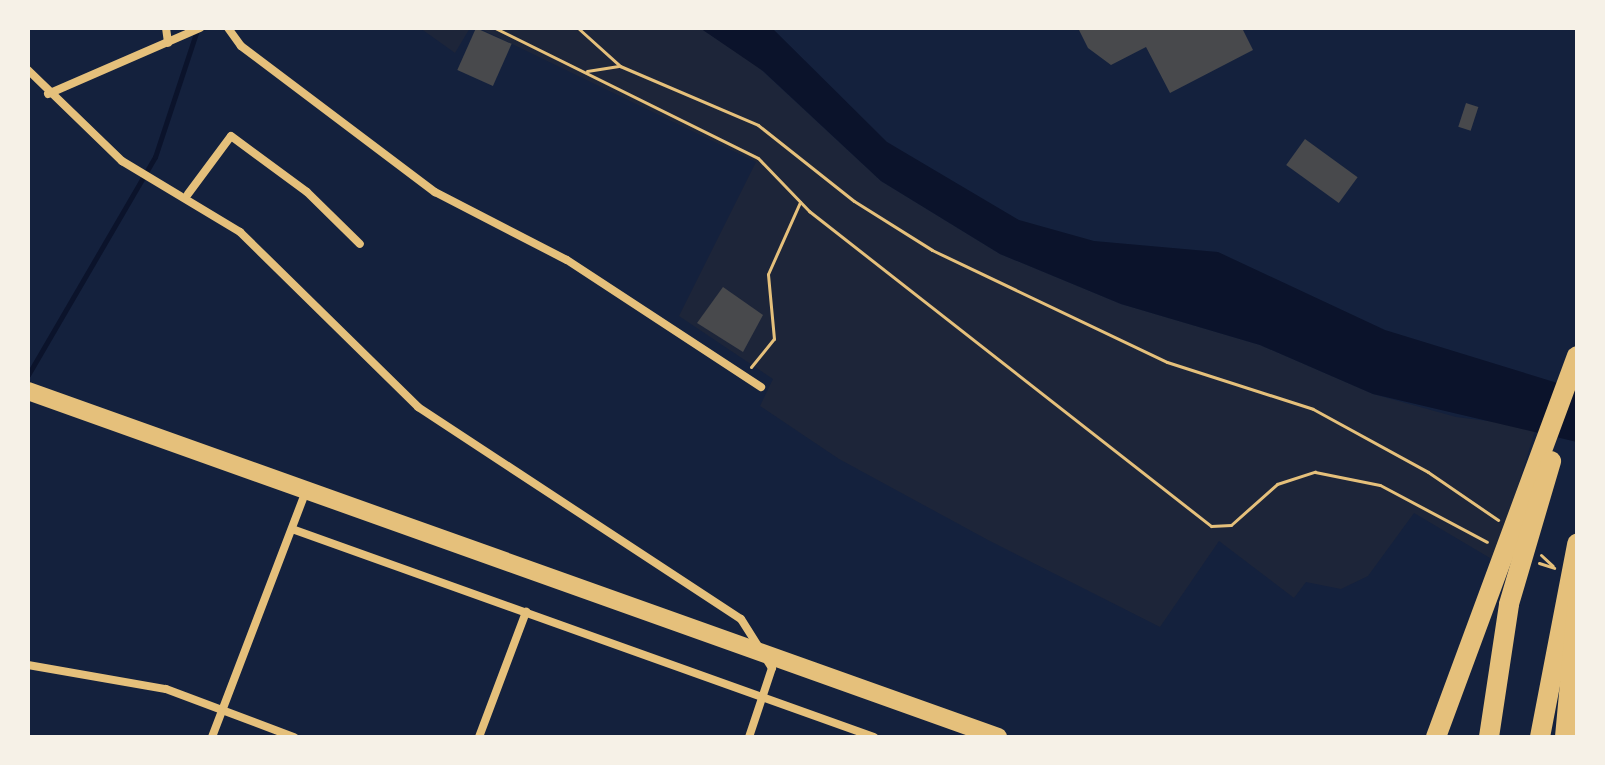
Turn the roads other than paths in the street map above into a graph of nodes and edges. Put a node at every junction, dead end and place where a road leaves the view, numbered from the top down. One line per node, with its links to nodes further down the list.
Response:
1 (166, 28): 4 (street)
2 (200, 28): 4 (street)
3 (228, 28): 10 (street)
4 (168, 43): 6 (street)
5 (28, 70): 6 (street)
6 (48, 94): 7 (street)
7 (188, 194): 8 (street); 19 (street)
8 (360, 244)
9 (1577, 356): 16 (highway)
10 (761, 387)
11 (28, 391): 13 (highway)
12 (1577, 392): 16 (highway)
13 (306, 491): 14 (street); 19 (highway)
14 (292, 529): 18 (street); 22 (street)
15 (1577, 544): 31 (highway)
16 (1512, 561): 29 (highway); 30 (highway)
17 (1577, 607): 32 (highway)
18 (526, 612): 21 (street); 25 (street)
19 (770, 656): 21 (street); 28 (highway)
20 (28, 665): 22 (street)
21 (763, 696): 26 (street); 27 (street)
22 (222, 711): 23 (street); 24 (street)
23 (212, 737)
24 (294, 737)
25 (479, 737)
26 (749, 737)
27 (874, 737)
28 (998, 737)
29 (1436, 737)
30 (1489, 737)
31 (1540, 737)
32 (1565, 737)

